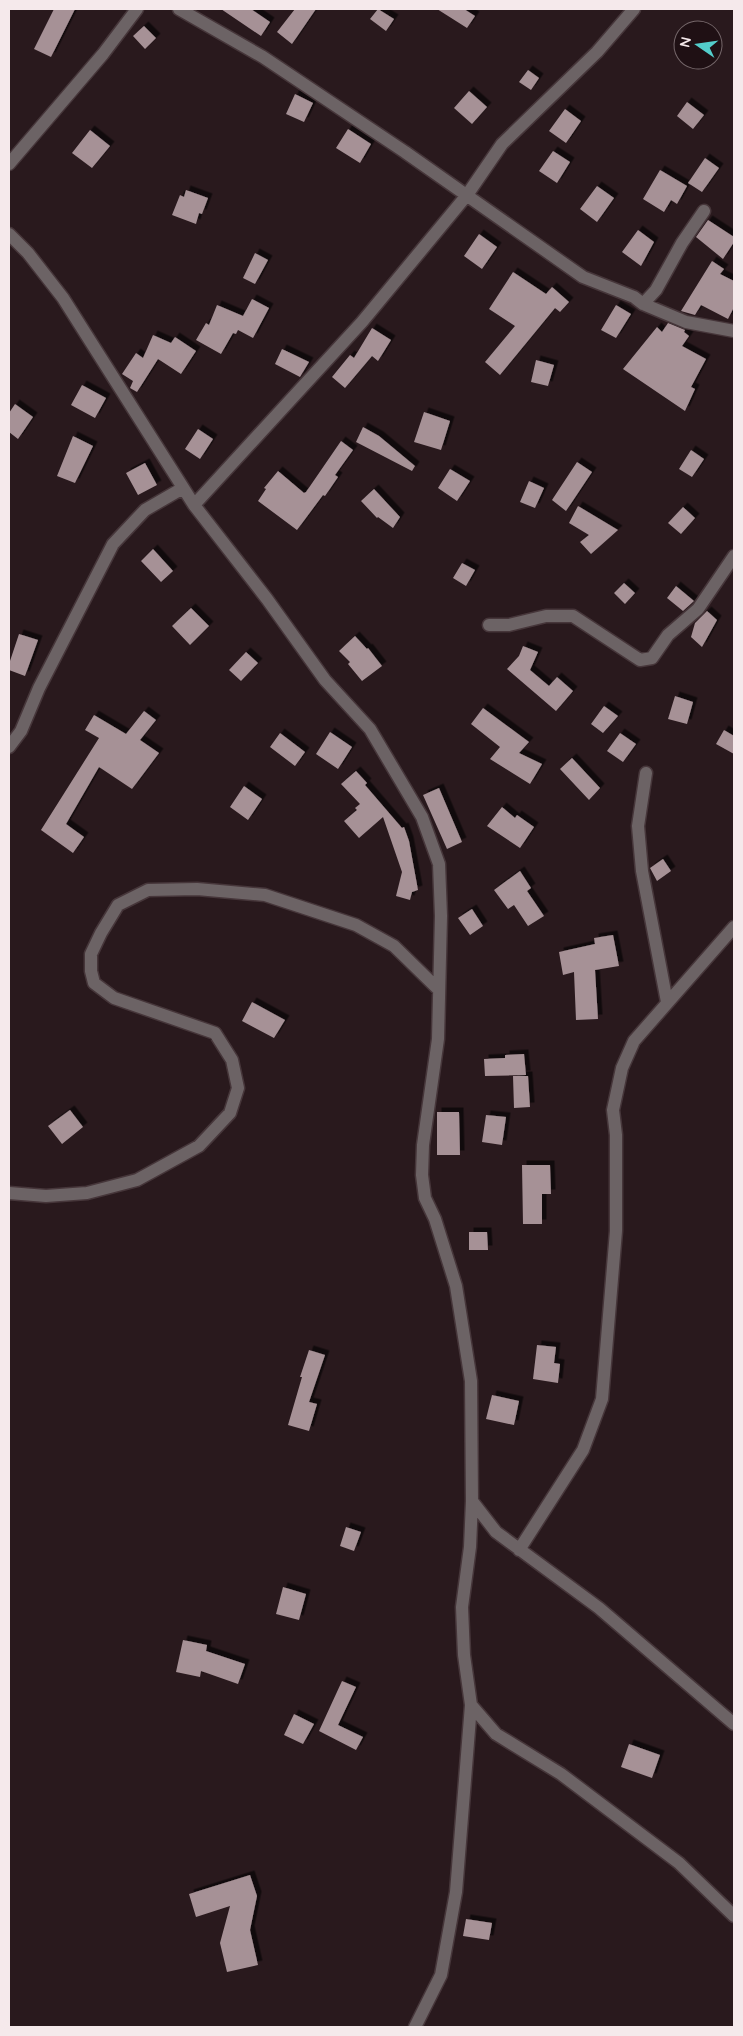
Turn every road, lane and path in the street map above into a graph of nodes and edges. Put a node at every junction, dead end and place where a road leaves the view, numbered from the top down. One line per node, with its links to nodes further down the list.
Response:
1 (137, 9): 4 (street)
2 (179, 9): 5 (street)
3 (634, 9): 5 (street)
4 (9, 164)
5 (467, 195): 8 (street); 11 (street)
6 (704, 211): 8 (street)
7 (9, 234): 10 (street)
8 (643, 304): 9 (street)
9 (734, 331)
10 (183, 488): 11 (street); 14 (street)
11 (194, 505): 17 (street)
12 (734, 556): 13 (street)
13 (489, 625)
14 (9, 747)
15 (646, 773): 18 (street)
16 (734, 928): 18 (street)
17 (439, 990): 19 (street); 20 (street)
18 (667, 1002): 21 (street)
19 (9, 1194)
20 (472, 1501): 21 (street); 22 (street)
21 (519, 1550): 23 (street)
22 (471, 1705): 24 (street); 25 (street)
23 (734, 1724)
24 (734, 1916)
25 (415, 2027)

